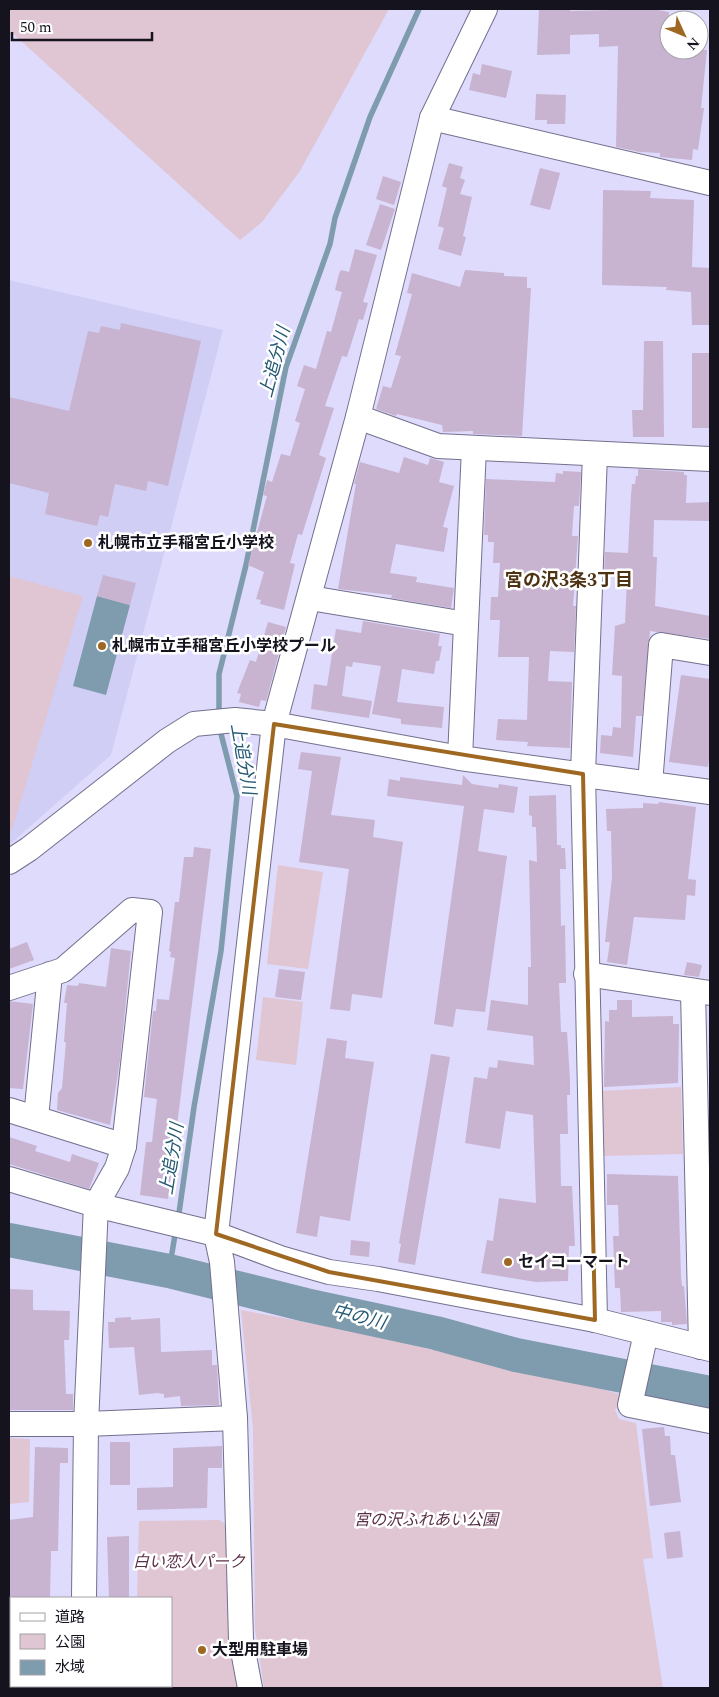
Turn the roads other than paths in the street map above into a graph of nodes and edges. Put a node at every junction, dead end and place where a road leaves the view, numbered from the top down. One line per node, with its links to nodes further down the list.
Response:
1 (485, 9): 2 (street)
2 (432, 118): 3 (street); 4 (street)
3 (710, 183)
4 (358, 417): 5 (street); 8 (street)
5 (474, 448): 6 (street); 9 (street)
6 (595, 454): 7 (street); 13 (street)
7 (710, 459)
8 (310, 598): 9 (street); 11 (street)
9 (466, 624): 12 (street)
10 (710, 653): 14 (street)
11 (274, 724): 12 (street); 16 (street); 26 (street)
12 (460, 758): 13 (street)
13 (583, 774): 14 (street); 18 (street)
14 (650, 784): 15 (street)
15 (710, 792)
16 (9, 862)
17 (50, 974): 19 (street); 22 (street); 23 (street)
18 (586, 974): 20 (street); 27 (street)
19 (9, 988)
20 (702, 992): 29 (street)
21 (9, 1110): 22 (street)
22 (36, 1118): 23 (street)
23 (124, 1146): 25 (street)
24 (9, 1178): 25 (street)
25 (96, 1205): 26 (street); 33 (street)
26 (206, 1232): 27 (street); 30 (street)
27 (595, 1320): 28 (street)
28 (644, 1341): 29 (street); 31 (street)
29 (706, 1348)
30 (235, 1418): 33 (street); 35 (street)
31 (710, 1421)
32 (9, 1424): 33 (street)
33 (86, 1424): 34 (street)
34 (84, 1597)
35 (250, 1688)

